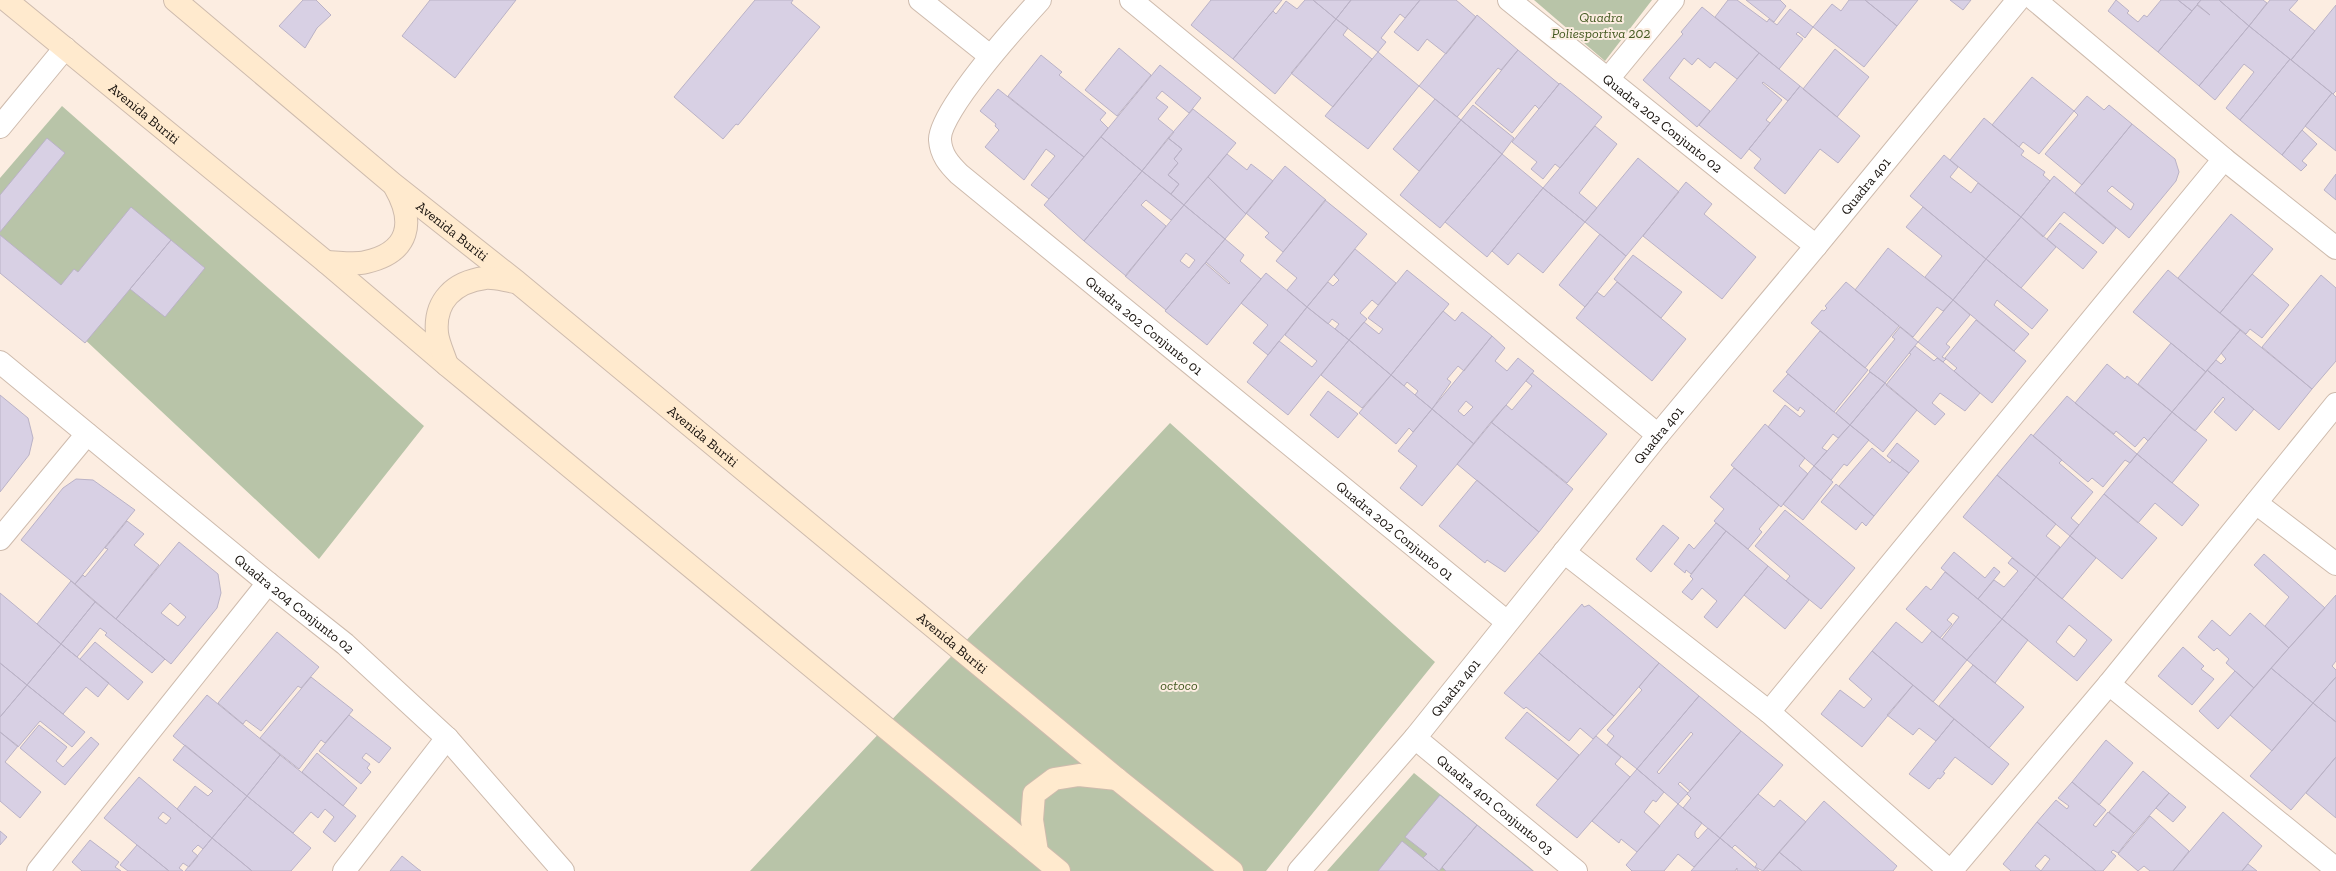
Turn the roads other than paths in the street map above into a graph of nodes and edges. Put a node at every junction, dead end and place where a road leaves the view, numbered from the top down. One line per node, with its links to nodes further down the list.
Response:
1 (6, 0): 10 (main road, Avenida Buriti)
2 (175, 0): 15 (main road, Avenida Buriti)
3 (920, 0): 11 (street)
4 (1040, 0): 11 (street, Quadra 202 Conjunto 01)
5 (1131, 0): 24 (street)
6 (1509, 0): 12 (street, Quadra 202 Conjunto 02)
7 (1673, 0): 12 (street)
8 (2018, 0): 16 (street, Quadra 401)
9 (2034, 0): 14 (street)
10 (65, 48): 13 (street); 18 (main road, Avenida Buriti)
11 (990, 56): 30 (street, Quadra 202 Conjunto 01)
12 (1608, 79): 16 (street, Quadra 202 Conjunto 02)
13 (0, 127)
14 (2224, 159): 17 (street); 32 (street)
15 (393, 184): 18 (main road); 19 (main road, Avenida Buriti)
16 (1816, 246): 24 (street, Quadra 401)
17 (2336, 248)
18 (326, 262): 21 (main road, Avenida Buriti)
19 (517, 282): 21 (main road); 35 (main road, Avenida Buriti)
20 (0, 362): 23 (street, Quadra 204 Conjunto 02)
21 (447, 365): 36 (main road, Avenida Buriti)
22 (2336, 404): 25 (street)
23 (87, 434): 26 (street); 29 (street, Quadra 204 Conjunto 02)
24 (1658, 435): 27 (street, Quadra 401)
25 (2256, 503): 28 (street); 31 (street)
26 (0, 539)
27 (1564, 552): 30 (street, Quadra 401); 32 (street)
28 (2336, 564)
29 (268, 583): 33 (street, Quadra 204 Conjunto 02); 38 (street)
30 (1507, 622): 34 (street, Quadra 401)
31 (2109, 684): 37 (street); 45 (street)
32 (1769, 712): 45 (street)
33 (447, 738): 39 (street); 40 (street, Quadra 204 Conjunto 02)
34 (1415, 738): 43 (street, Quadra 401); 44 (street, Quadra 401 Conjunto 03)
35 (1117, 779): 36 (main road); 42 (main road, Avenida Buriti)
36 (1037, 852): 41 (main road, Avenida Buriti)
37 (2336, 869)
38 (38, 871)
39 (344, 871)
40 (563, 871)
41 (1059, 871)
42 (1232, 871)
43 (1299, 871)
44 (1576, 871)
45 (1950, 871)

